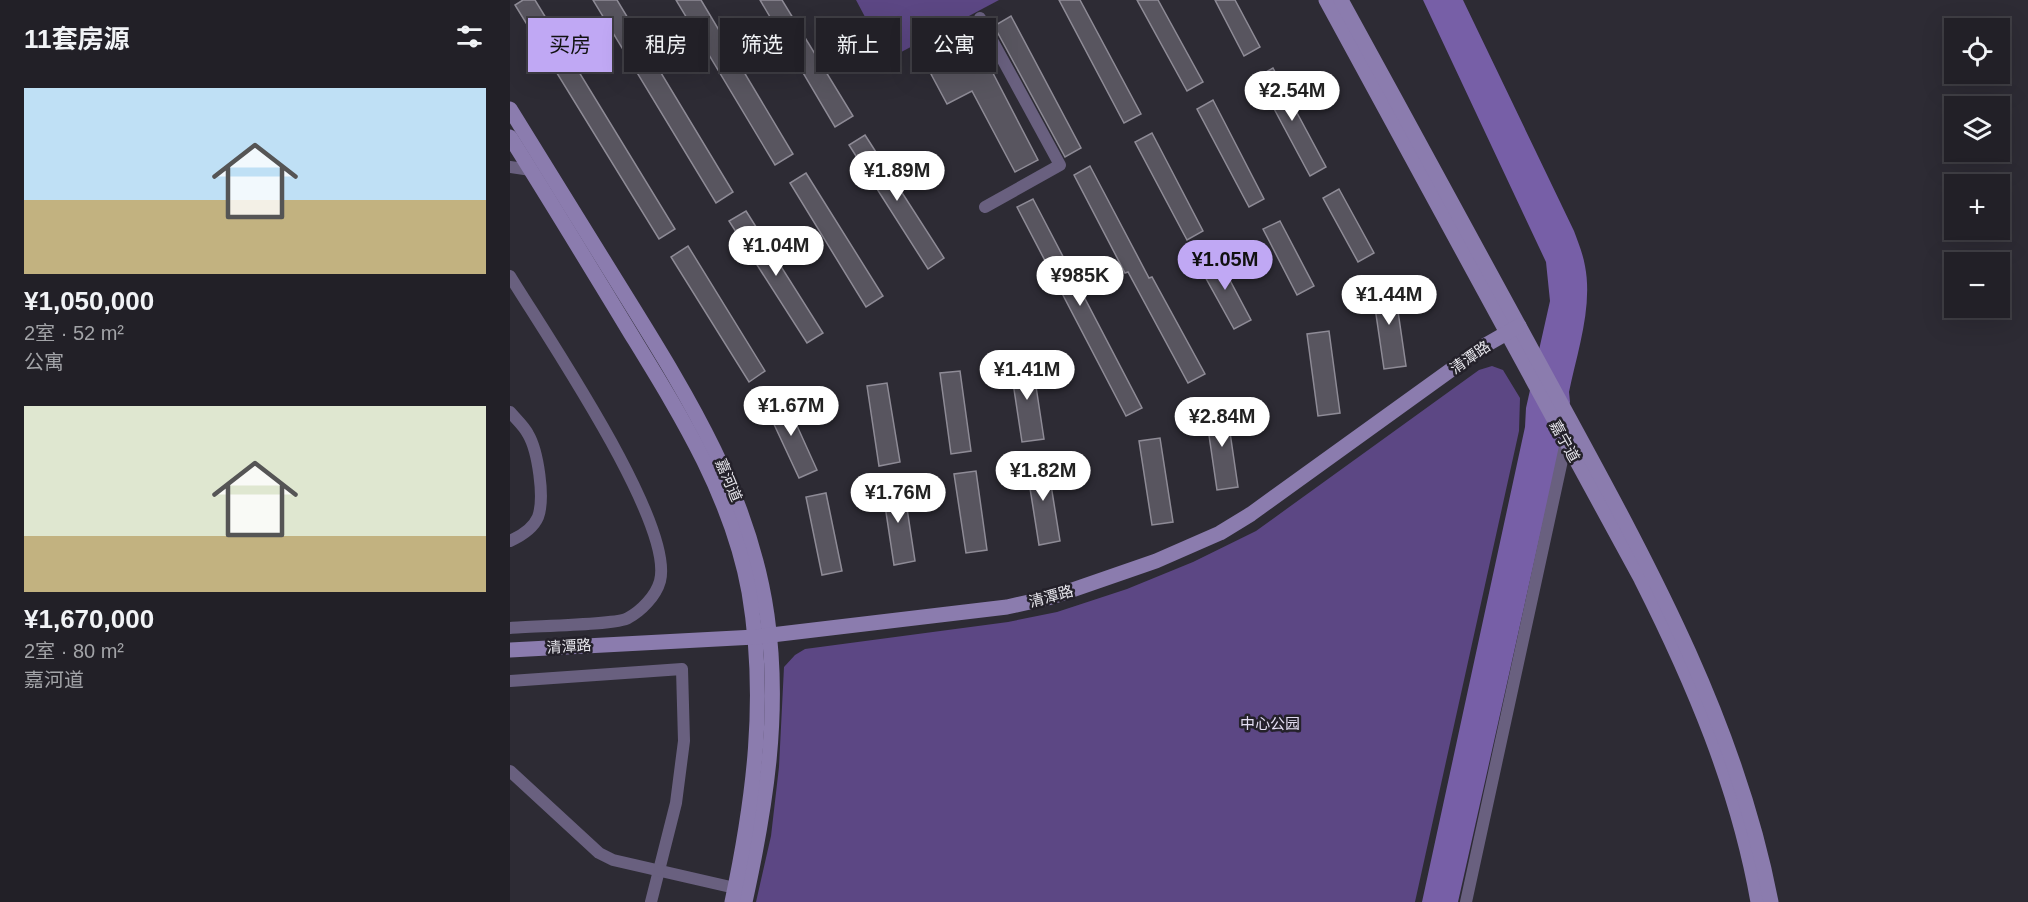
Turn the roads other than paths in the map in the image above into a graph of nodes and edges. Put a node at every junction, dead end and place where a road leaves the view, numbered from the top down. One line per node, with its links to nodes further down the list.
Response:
1 (1326, 0): 10 (street, 嘉宁道)
2 (1341, 0): 10 (street, 嘉宁道)
3 (996, 47): 8 (street)
4 (510, 109): 15 (street, 嘉河道)
5 (510, 137): 7 (street, 嘉河道)
6 (510, 167): 7 (street)
7 (531, 170): 15 (street, 嘉河道)
8 (985, 207)
9 (510, 276): 14 (street)
10 (1513, 330): 12 (street, 嘉宁道); 15 (street, 清潭路); 25 (street, 嘉宁道)
11 (510, 412): 13 (street)
12 (1566, 442): 23 (street); 24 (street, 嘉宁道)
13 (510, 541)
14 (510, 628)
15 (762, 636): 16 (street, 清潭路); 20 (street, 嘉河道); 22 (street, 嘉河道)
16 (510, 650)
17 (510, 681): 19 (street)
18 (510, 771): 19 (street)
19 (660, 869): 20 (street); 21 (street)
20 (733, 895)
21 (651, 902)
22 (745, 902)
23 (1466, 902)
24 (1758, 902)
25 (1771, 902)

